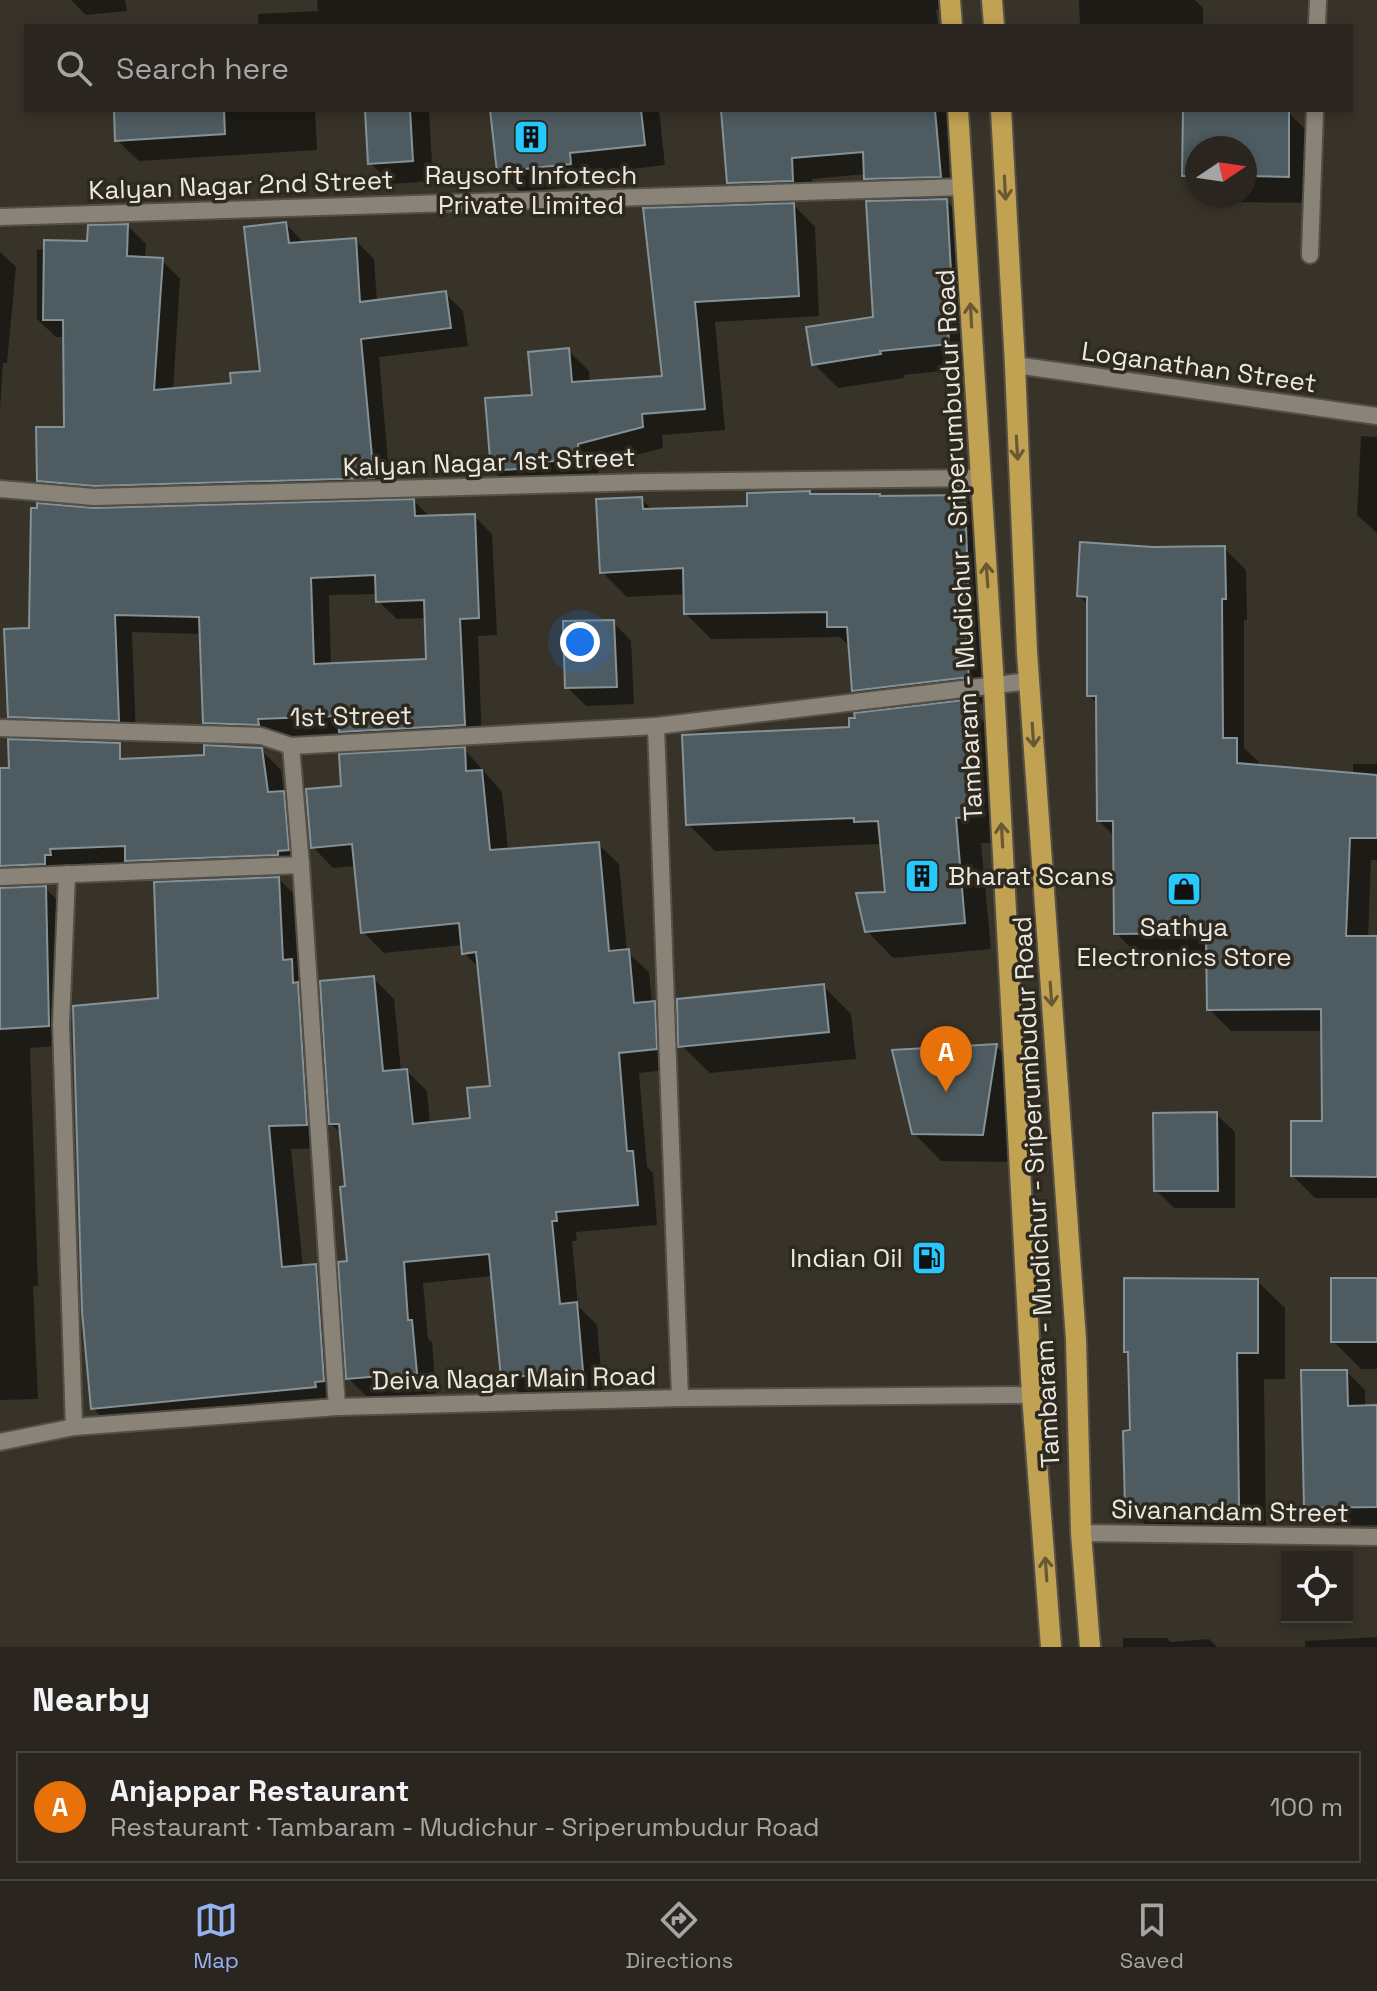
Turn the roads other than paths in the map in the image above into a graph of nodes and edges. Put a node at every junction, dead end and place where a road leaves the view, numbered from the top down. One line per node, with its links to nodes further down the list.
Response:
1 (950, 0): 4 (main road)
2 (992, 0): 5 (main road)
3 (1318, 0): 6 (street)
4 (952, 24)
5 (994, 24)
6 (1317, 24)
7 (958, 112): 10 (main road, Tambaram - Mudichur - Sriperumbudur Road)
8 (1001, 112): 13 (main road, Tambaram - Mudichur - Sriperumbudur Road, one-way to 13)
9 (1315, 112): 12 (street)
10 (964, 187): 11 (street, Kalyan Nagar 2nd Street); 15 (main road, Tambaram - Mudichur - Sriperumbudur Road, one-way to 10)
11 (0, 217)
12 (1310, 255)
13 (1015, 365): 14 (street, Loganathan Street); 17 (main road, Tambaram - Mudichur - Sriperumbudur Road, one-way to 17)
14 (1377, 416)
15 (980, 478): 16 (street, Kalyan Nagar 1st Street); 18 (main road, Tambaram - Mudichur - Sriperumbudur Road, one-way to 15)
16 (0, 489)
17 (1029, 681): 18 (street, 1st Street); 30 (main road, Tambaram - Mudichur - Sriperumbudur Road, one-way to 30)
18 (994, 687): 19 (street, 1st Street); 25 (main road, Tambaram - Mudichur - Sriperumbudur Road, one-way to 18)
19 (656, 726): 21 (street, 1st Street); 26 (street)
20 (0, 728): 21 (street, 1st Street)
21 (291, 746): 22 (street)
22 (301, 865): 23 (street); 27 (street)
23 (67, 874): 24 (street); 28 (street)
24 (0, 877)
25 (1032, 1395): 26 (street, Deiva Nagar Main Road); 32 (main road, Tambaram - Mudichur - Sriperumbudur Road, one-way to 25)
26 (680, 1398): 27 (street, Deiva Nagar Main Road)
27 (337, 1407): 28 (street, Deiva Nagar Main Road)
28 (74, 1427): 29 (street, Deiva Nagar Main Road)
29 (0, 1442)
30 (1081, 1533): 31 (street, Sivanandam Street); 33 (main road, Tambaram - Mudichur - Sriperumbudur Road)
31 (1377, 1537)
32 (1051, 1647)
33 (1090, 1647)

